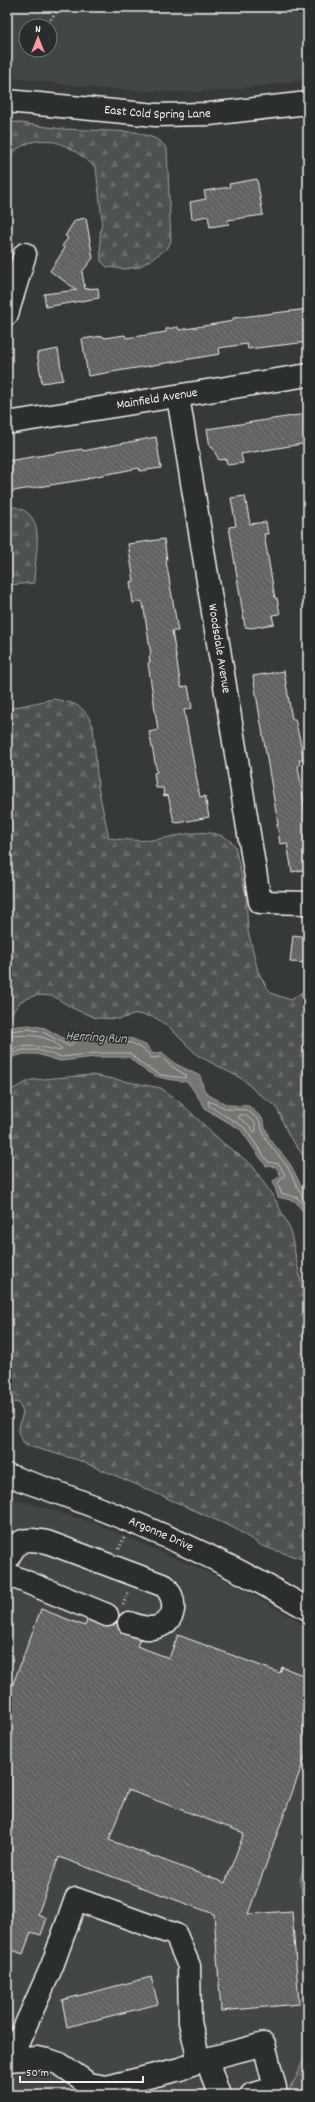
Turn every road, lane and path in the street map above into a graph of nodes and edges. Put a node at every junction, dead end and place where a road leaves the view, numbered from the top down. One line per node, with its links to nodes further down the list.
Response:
1 (67, 7): 2 (path)
2 (52, 18)
3 (7, 101): 4 (street, East Cold Spring Lane)
4 (308, 103)
5 (25, 254): 6 (street)
6 (7, 314)
7 (308, 375): 8 (street, Mainfield Avenue)
8 (178, 396): 9 (street, Mainfield Avenue); 10 (street, Woodsdale Avenue)
9 (7, 423)
10 (308, 903)
11 (7, 1475): 14 (street, Argonne Drive)
12 (7, 1560): 16 (street)
13 (7, 1574): 15 (street)
14 (308, 1609)
15 (107, 1614)
16 (129, 1623)
17 (8, 2060): 18 (street); 18 (street)
18 (203, 2060): 19 (street); 20 (street)
19 (219, 2095)
20 (251, 2095)

